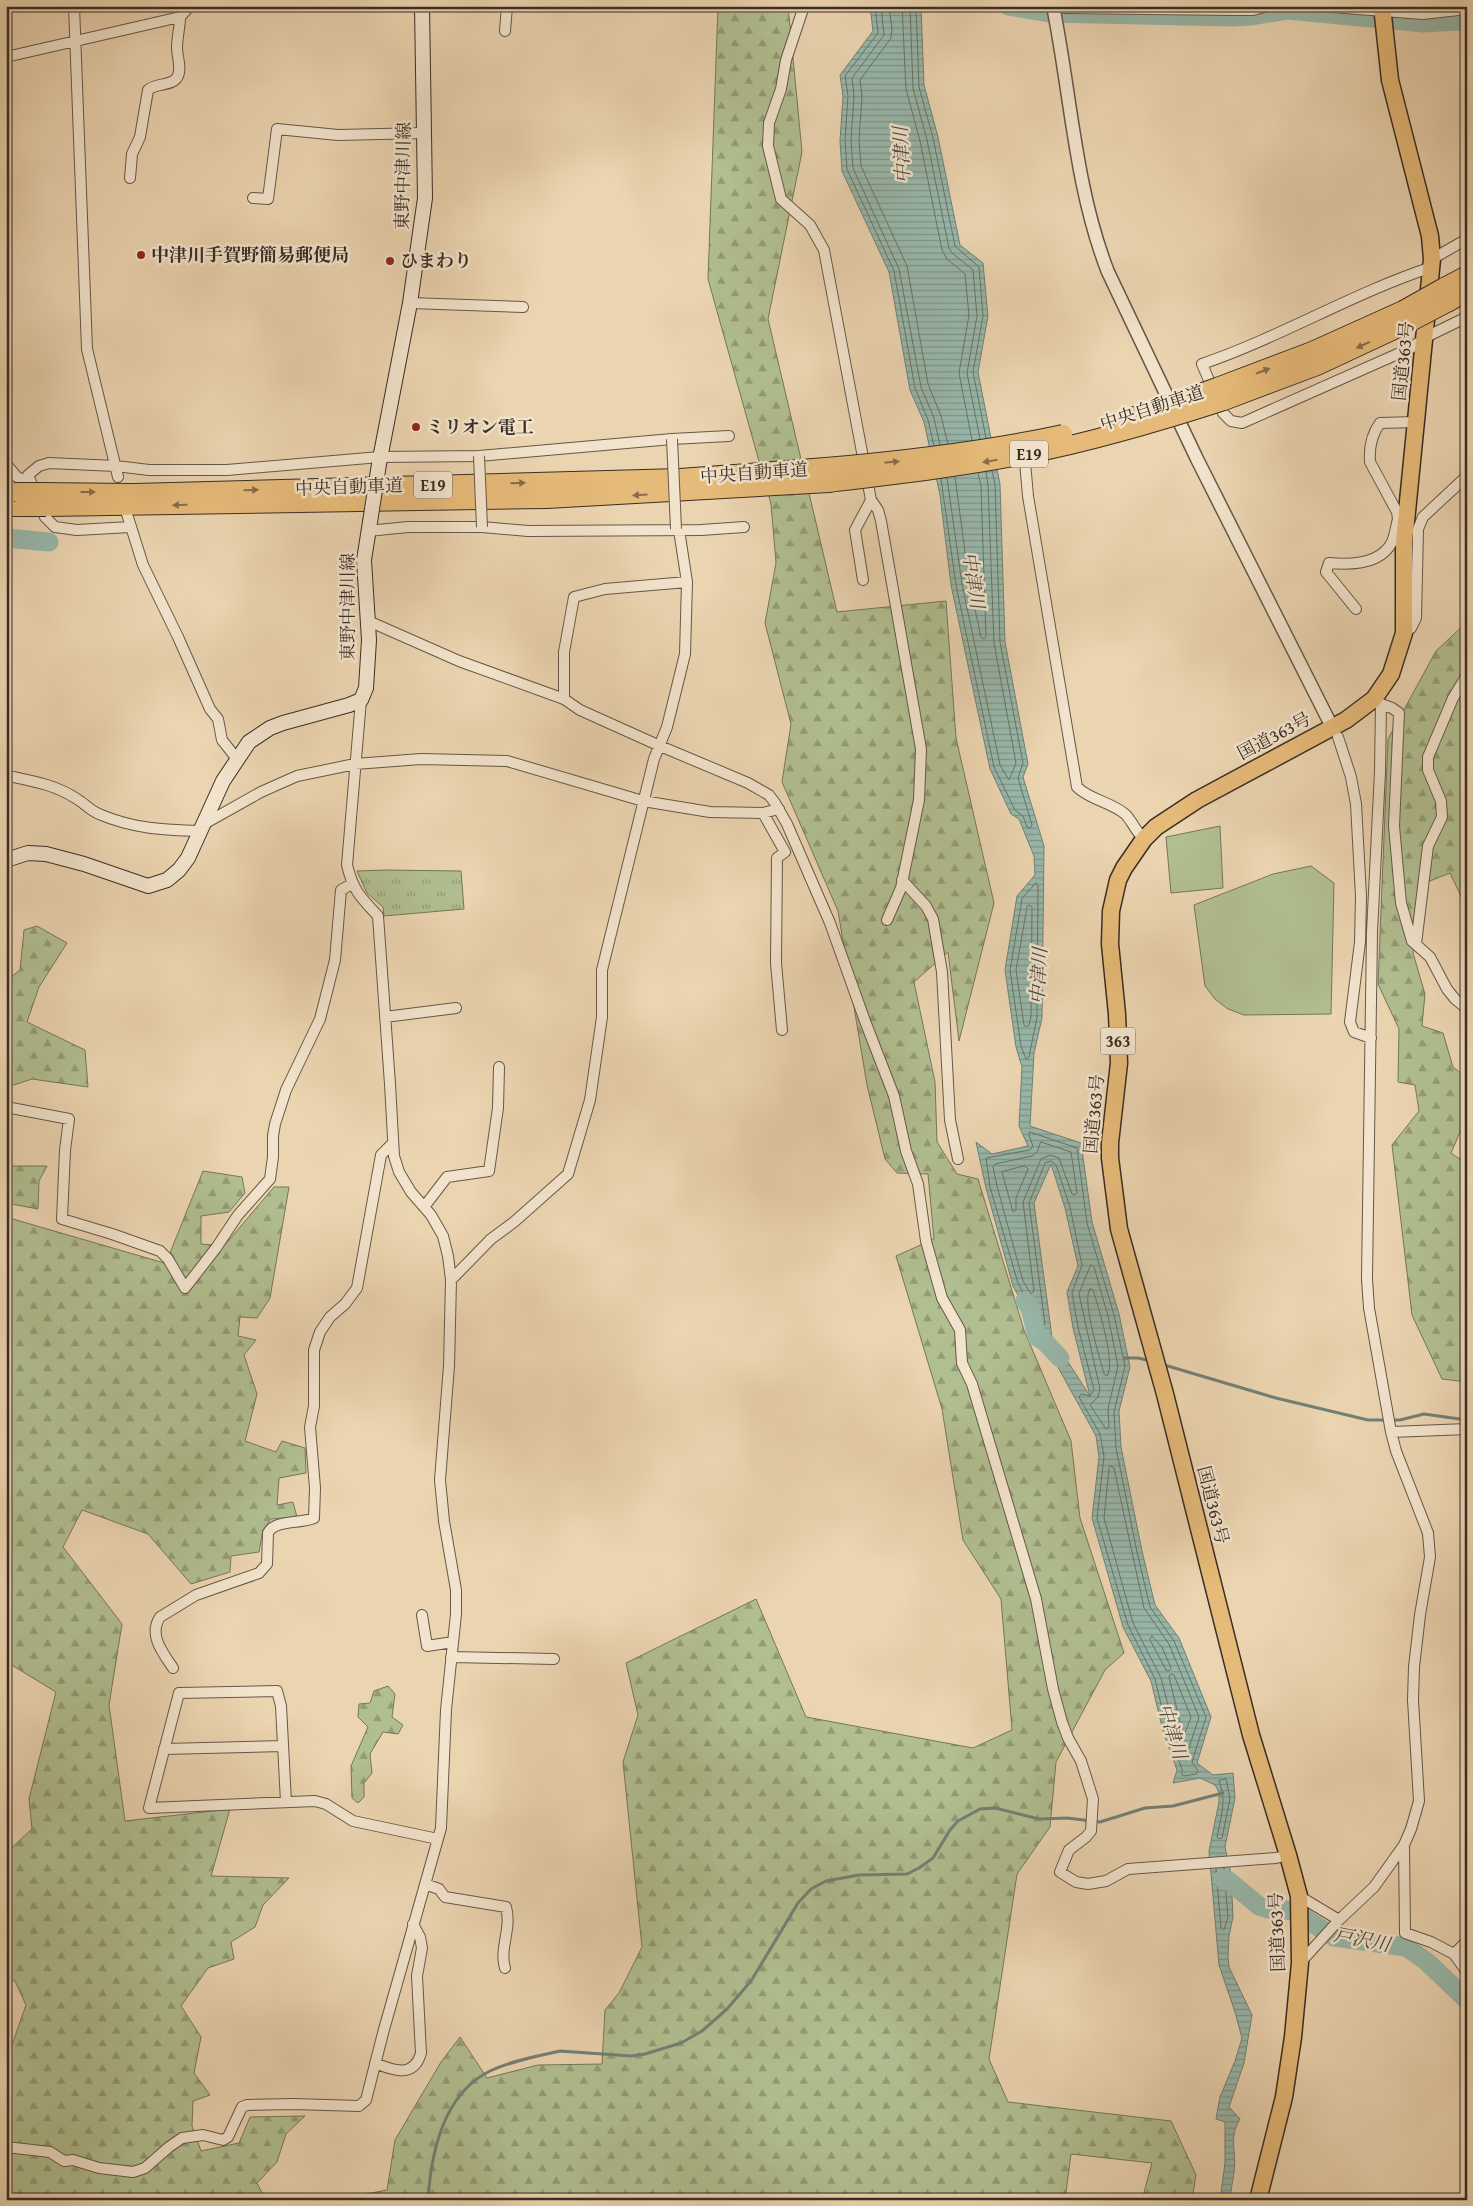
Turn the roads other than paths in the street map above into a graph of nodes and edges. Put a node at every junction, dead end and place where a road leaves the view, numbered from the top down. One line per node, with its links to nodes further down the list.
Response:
1 (74, 6): 15 (street)
2 (190, 6): 13 (street)
3 (422, 6): 17 (main road, 東野中津川線)
4 (507, 6): 14 (street)
5 (804, 6): 41 (street)
6 (1053, 6): 58 (street)
7 (1061, 6): 10 (street)
8 (1268, 6): 10 (street)
9 (1318, 6): 11 (street)
10 (1146, 8)
11 (1382, 8): 12 (street); 21 (highway, 国道363号 / 363)
12 (1467, 9)
13 (180, 17): 15 (street); 18 (street)
14 (505, 31)
15 (76, 40): 16 (street); 36 (street)
16 (6, 57)
17 (424, 133): 19 (street); 25 (main road, 東野中津川線)
18 (130, 178)
19 (252, 198)
20 (1467, 239): 21 (street)
21 (1432, 263): 28 (highway, 国道363号 / 363); 28 (street)
22 (1467, 275): 24 (highway, 中央自動車道 / E19)
23 (1467, 292): 24 (highway, 中央自動車道 / E19)
24 (1447, 295): 39 (highway, 中央自動車道 / E19, bridge)
25 (410, 303): 26 (street); 33 (main road, 東野中津川線)
26 (523, 307)
27 (1467, 317): 28 (street)
28 (1426, 337): 29 (highway, 国道363号 / 363)
29 (1417, 422): 43 (highway, 国道363号 / 363); 43 (street)
30 (730, 436): 31 (street)
31 (672, 439): 32 (street); 48 (street, bridge)
32 (479, 456): 33 (street); 46 (street, bridge)
33 (379, 461): 36 (street); 45 (main road, 東野中津川線, bridge)
34 (1025, 462): 68 (street)
35 (6, 464): 39 (street)
36 (116, 466): 38 (street); 39 (street)
37 (1467, 476): 53 (street)
38 (118, 477)
39 (39, 494): 40 (highway, 中央自動車道 / E19, bridge); 44 (street)
40 (12, 500)
41 (871, 500): 49 (street); 70 (street)
42 (128, 514): 44 (street)
43 (1402, 520): 51 (street); 53 (highway, 国道363号 / 363)
44 (130, 527): 61 (street)
45 (369, 527): 46 (street); 52 (main road, 東野中津川線)
46 (482, 527): 48 (street)
47 (744, 527): 48 (street)
48 (677, 530): 50 (street)
49 (863, 580)
50 (687, 582): 55 (street); 60 (street)
51 (1356, 609)
52 (366, 620): 55 (street); 56 (main road, 東野中津川線)
53 (1404, 633): 57 (highway, 国道363号 / 363)
54 (1467, 675): 73 (street)
55 (564, 699): 60 (street)
56 (361, 700): 61 (main road); 62 (street)
57 (1377, 701): 68 (highway, 国道363号 / 363); 73 (street); 78 (street)
58 (1328, 718)
59 (1338, 737): 78 (street)
60 (660, 746): 64 (street); 65 (street)
61 (237, 759): 67 (main road)
62 (355, 764): 64 (street); 67 (street); 71 (street)
63 (6, 774): 67 (street)
64 (643, 801): 66 (street); 84 (street)
65 (779, 809): 66 (street); 97 (street)
66 (763, 813): 77 (street)
67 (202, 828): 69 (main road)
68 (1144, 838): 97 (highway, 国道363号 / 363)
69 (6, 860)
70 (902, 880): 72 (street); 82 (street)
71 (352, 884): 76 (street); 80 (street)
72 (887, 920)
73 (1416, 944): 75 (street)
74 (456, 1008): 76 (street)
75 (1467, 1010)
76 (386, 1017): 81 (street)
77 (782, 1030)
78 (1371, 1038): 86 (street)
79 (499, 1067): 83 (street)
80 (6, 1107)
81 (392, 1144): 83 (street); 91 (street)
82 (958, 1159)
83 (424, 1207): 84 (street)
84 (451, 1280): 88 (street)
85 (1467, 1429): 86 (street)
86 (1391, 1432): 96 (street)
87 (422, 1615): 88 (street)
88 (453, 1642): 89 (street)
89 (451, 1657): 90 (street); 95 (street)
90 (554, 1659)
91 (173, 1668)
92 (282, 1746): 93 (street); 93 (street); 94 (street)
93 (164, 1749): 94 (street)
94 (286, 1802): 95 (street)
95 (438, 1839): 98 (street)
96 (1404, 1845): 100 (street); 103 (street)
97 (1282, 1857): 99 (highway, 国道363号 / 363)
98 (425, 1884): 101 (street); 105 (street)
99 (1299, 1896): 100 (street); 104 (highway, 国道363号 / 363)
100 (1339, 1920): 104 (street)
101 (413, 1924): 107 (street); 107 (street)
102 (1467, 1941): 103 (street)
103 (1454, 1954): 106 (street)
104 (1300, 1963): 109 (highway, 国道363号 / 363)
105 (505, 1968)
106 (1467, 1972)
107 (375, 2063): 108 (street)
108 (6, 2147)
109 (1258, 2200)

